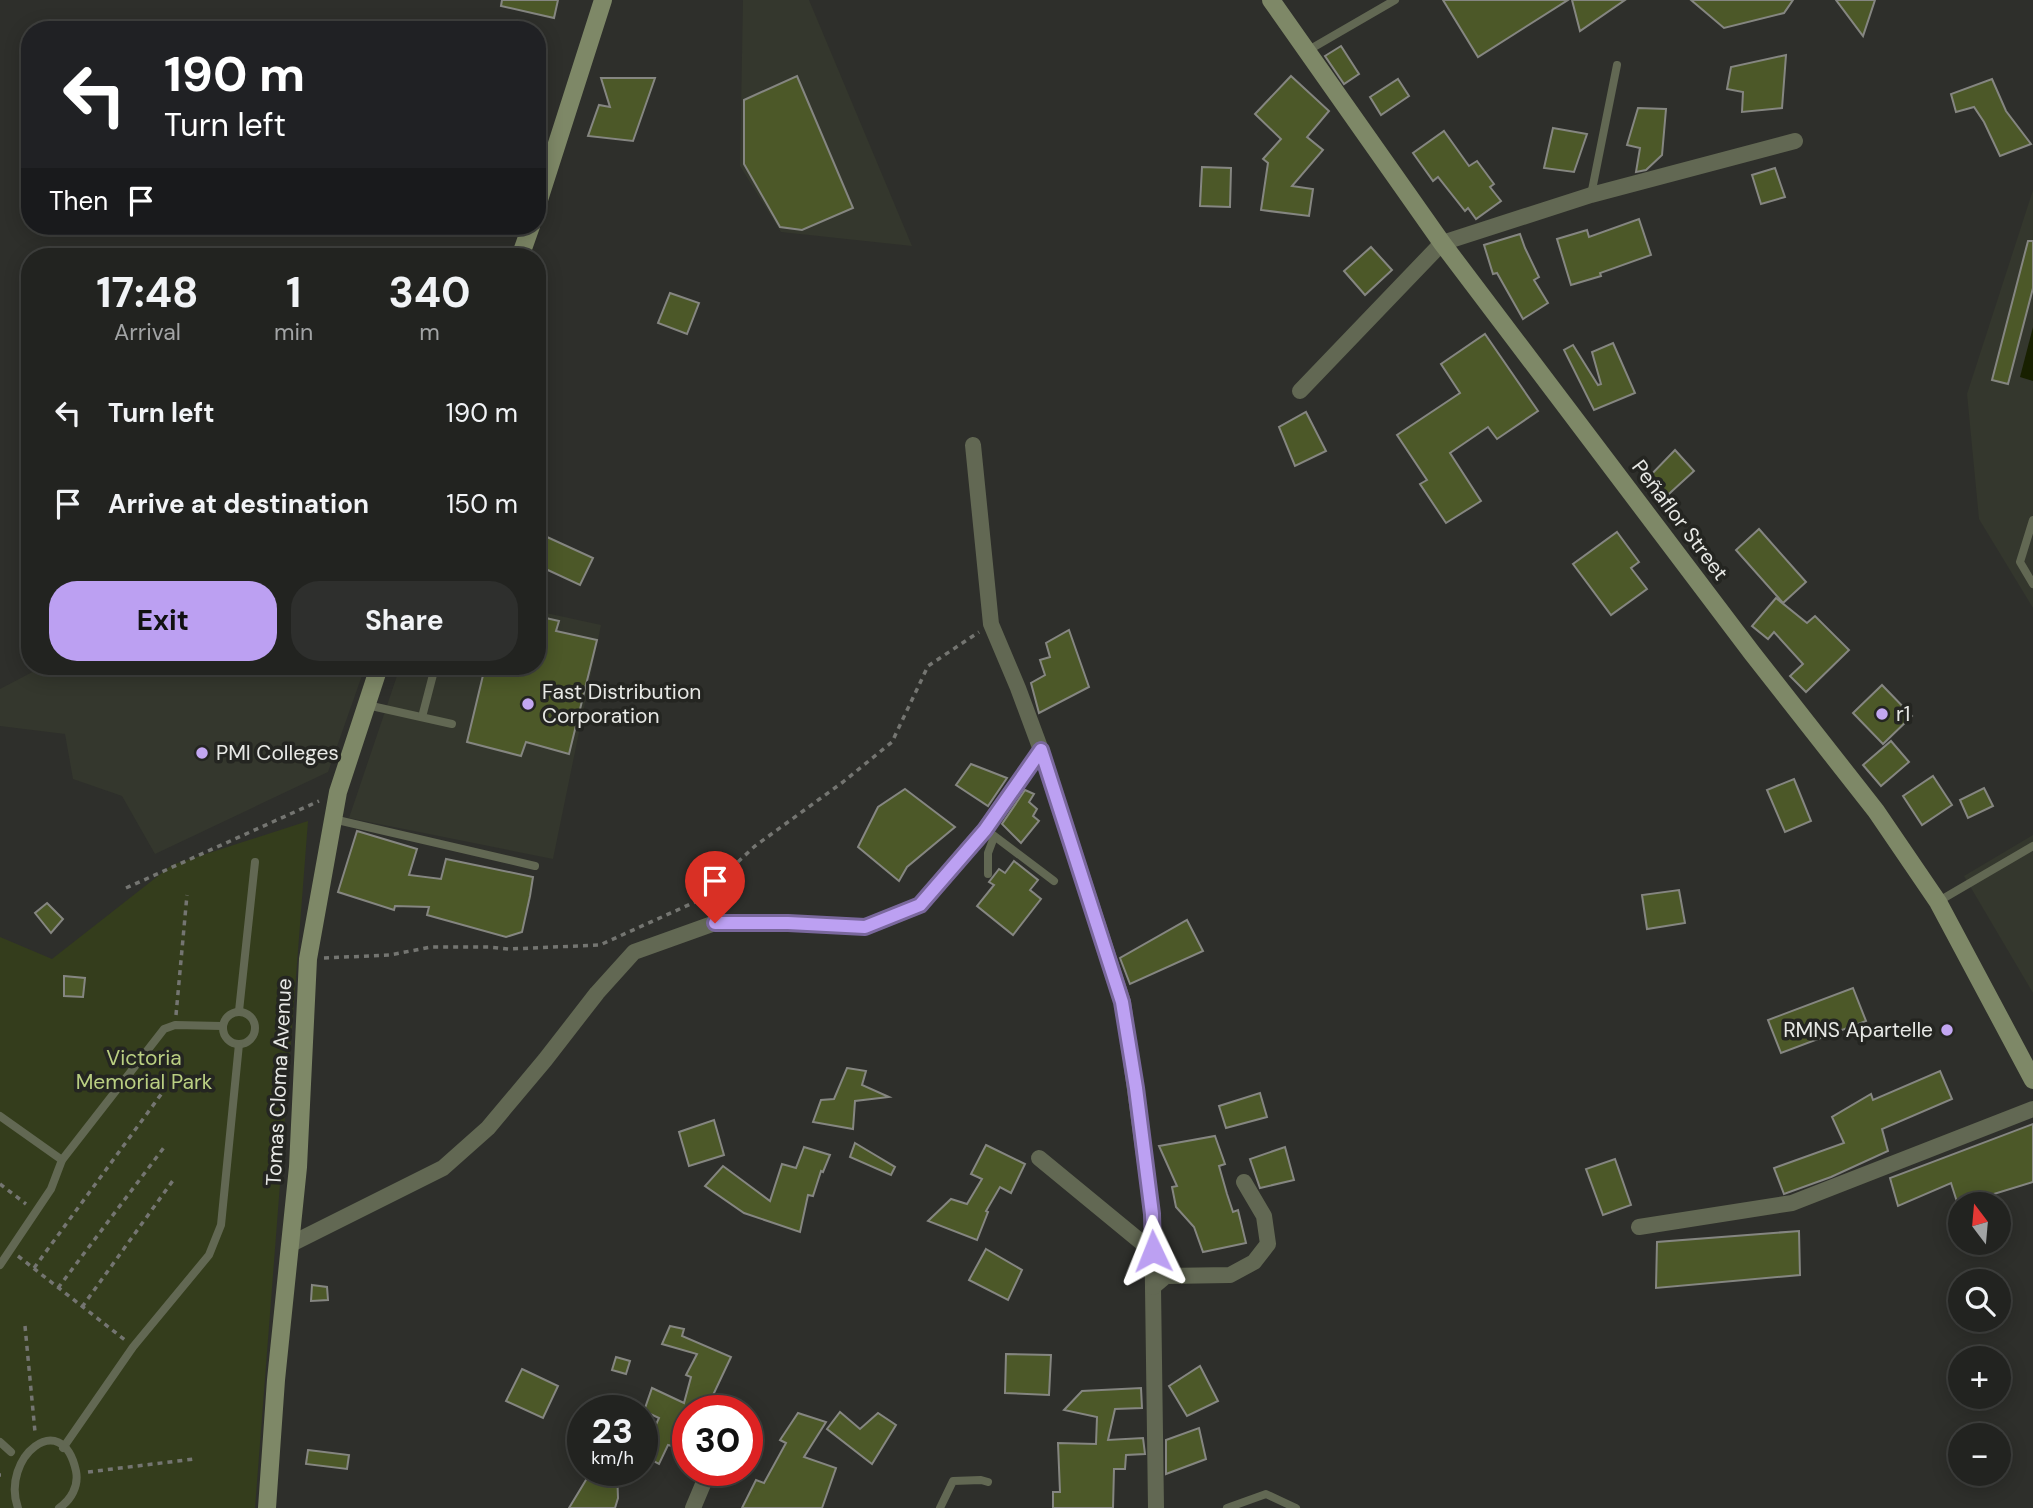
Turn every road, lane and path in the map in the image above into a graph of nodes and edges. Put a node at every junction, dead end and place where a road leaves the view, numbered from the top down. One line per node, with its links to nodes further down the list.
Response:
1 (603, 0): 7 (main road)
2 (1271, 0): 4 (main road, Peñaflor Street)
3 (1395, 0): 4 (lane)
4 (1307, 51): 9 (main road, Peñaflor Street)
5 (1617, 65): 8 (lane)
6 (1795, 141): 8 (street)
7 (546, 178)
8 (1591, 195): 9 (street)
9 (1442, 243): 10 (street); 31 (main road, Peñaflor Street)
10 (1300, 391)
11 (973, 445): 14 (street)
12 (2033, 520): 13 (lane)
13 (2033, 584)
14 (991, 624): 20 (street); 32 (path)
15 (376, 675): 17 (main road, Tomas Cloma Avenue)
16 (433, 675): 18 (lane)
17 (367, 705): 18 (lane); 21 (main road, Tomas Cloma Avenue)
18 (422, 717): 19 (lane)
19 (452, 724)
20 (1041, 750): 23 (street); 51 (street)
21 (338, 792): 22 (main road, Tomas Cloma Avenue); 29 (path)
22 (333, 819): 26 (lane); 32 (main road, Tomas Cloma Avenue)
23 (989, 833): 27 (lane); 28 (lane); 49 (street)
24 (2033, 846): 31 (lane)
25 (255, 862): 33 (lane)
26 (535, 866)
27 (988, 874)
28 (1054, 881)
29 (127, 888)
30 (187, 895): 34 (path)
31 (1938, 902): 37 (main road, Peñaflor Street)
32 (308, 959): 49 (main road, Tomas Cloma Avenue)
33 (239, 1012): 35 (lane); 36 (lane)
34 (175, 1025): 35 (lane); 43 (lane)
35 (222, 1026): 36 (lane)
36 (239, 1044): 58 (lane)
37 (2033, 1080)
38 (165, 1089): 53 (path)
39 (2033, 1109): 48 (street)
40 (0, 1116): 43 (lane)
41 (165, 1146): 55 (path)
42 (1039, 1158): 51 (street)
43 (62, 1160): 47 (lane)
44 (174, 1179): 56 (path)
45 (1244, 1182): 54 (street)
46 (0, 1184): 47 (path)
47 (36, 1211): 50 (lane)
48 (1639, 1227)
49 (291, 1244): 72 (main road, Tomas Cloma Avenue)
50 (11, 1250): 52 (lane); 53 (path)
51 (1153, 1251): 54 (street)
52 (0, 1265)
53 (34, 1268): 55 (path)
54 (1153, 1287): 75 (street)
55 (58, 1288): 56 (path)
56 (82, 1307): 58 (path)
57 (25, 1326): 59 (path)
58 (133, 1347): 61 (lane)
59 (35, 1440): 61 (lane); 62 (lane)
60 (0, 1442): 62 (lane)
61 (63, 1448): 64 (lane)
62 (11, 1452): 65 (lane)
63 (194, 1459): 64 (path)
64 (77, 1474): 69 (lane)
65 (1, 1475)
66 (988, 1482): 74 (lane)
67 (702, 1486): 73 (street)
68 (9, 1500): 70 (lane)
69 (70, 1505): 71 (lane)
70 (18, 1508)
71 (59, 1508)
72 (267, 1508)
73 (693, 1508)
74 (940, 1508)
75 (1156, 1508)
76 (1227, 1508): 77 (lane)
77 (1296, 1508)

